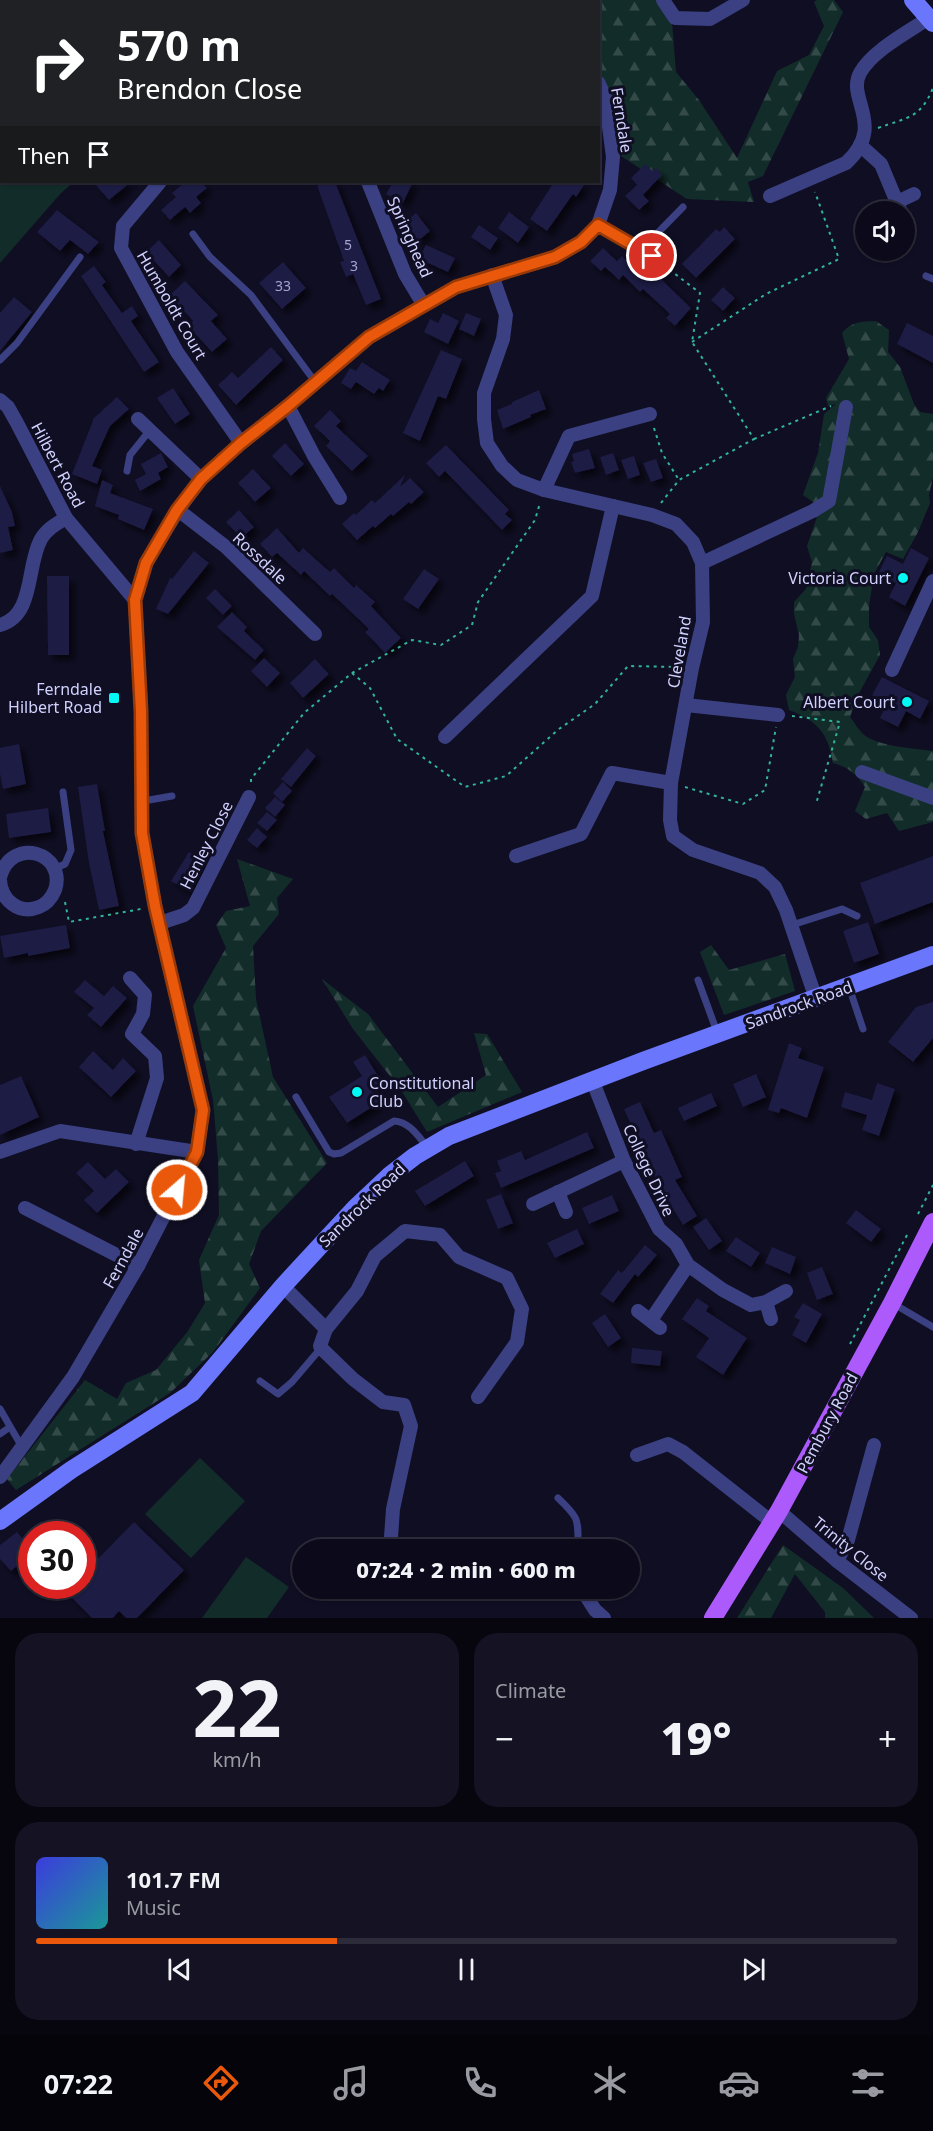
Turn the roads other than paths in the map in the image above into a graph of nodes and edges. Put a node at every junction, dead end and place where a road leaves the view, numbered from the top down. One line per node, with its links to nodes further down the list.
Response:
1 (663, 0): 2 (street)
2 (743, 0)
3 (913, 0): 4 (street)
4 (931, 20): 6 (street)
5 (600, 87): 14 (street, Ferndale)
6 (862, 139): 10 (street); 11 (street)
7 (156, 183): 28 (street, Humboldt Court)
8 (368, 183): 19 (street, Springhead)
9 (914, 194): 12 (street)
10 (770, 195)
11 (896, 201)
12 (906, 201)
13 (683, 207): 16 (lane)
14 (598, 225): 16 (street); 18 (street, Ferndale)
15 (193, 234): 21 (lane)
16 (646, 253)
17 (80, 256): 20 (lane)
18 (492, 275): 19 (street, Ferndale); 31 (street, Cleveland)
19 (423, 304): 21 (street, Ferndale)
20 (0, 360)
21 (316, 383): 24 (street, Ferndale)
22 (0, 400): 35 (street, Hilbert Road)
23 (842, 405): 36 (street)
24 (288, 406): 28 (street, Ferndale); 32 (street)
25 (650, 414): 31 (street)
26 (138, 419): 27 (street)
27 (150, 430): 29 (lane); 30 (street)
28 (241, 443): 30 (street, Ferndale)
29 (127, 471)
30 (201, 479): 34 (street, Ferndale)
31 (544, 489): 33 (street, Cleveland)
32 (340, 498)
33 (613, 506): 36 (street, Cleveland); 44 (street)
34 (177, 510): 38 (street, Ferndale); 40 (street, Rossdale)
35 (66, 518): 38 (street, Hilbert Road); 39 (street)
36 (702, 563): 42 (street, Cleveland)
37 (933, 581): 41 (street)
38 (135, 600): 51 (street, Ferndale)
39 (0, 624)
40 (315, 634)
41 (892, 670)
42 (686, 705): 43 (street); 46 (street, Cleveland)
43 (778, 715)
44 (445, 737)
45 (862, 772): 50 (street)
46 (671, 783): 52 (street); 57 (street, Cleveland)
47 (63, 792): 53 (lane)
48 (172, 796): 51 (lane)
49 (249, 797): 56 (street, Henley Close)
50 (933, 798)
51 (141, 799): 56 (street, Ferndale)
52 (516, 856)
53 (54, 869): 54 (street); 54 (street)
54 (1, 871)
55 (857, 916): 57 (lane)
56 (160, 923): 70 (street, Ferndale)
57 (792, 926): 62 (street, Cleveland)
58 (933, 955): 61 (street, Sandrock Road)
59 (130, 978): 67 (street)
60 (698, 980): 64 (lane)
61 (849, 987): 62 (street, Sandrock Road); 63 (lane)
62 (816, 999): 64 (street, Sandrock Road)
63 (862, 1029)
64 (718, 1034): 65 (street, Sandrock Road)
65 (593, 1082): 68 (street, Sandrock Road); 71 (street, College Drive)
66 (296, 1096): 68 (lane)
67 (136, 1143): 69 (street); 70 (street)
68 (428, 1148): 79 (street, Sandrock Road)
69 (0, 1152)
70 (197, 1152): 78 (street, Ferndale)
71 (624, 1161): 72 (street); 77 (street, College Drive)
72 (558, 1192): 73 (street); 75 (street)
73 (533, 1203)
74 (25, 1208): 78 (street)
75 (566, 1212)
76 (925, 1220): 82 (main road, Pembury Road)
77 (688, 1265): 81 (street, College Drive); 83 (street)
78 (138, 1266): 94 (street, Ferndale)
79 (283, 1286): 86 (street); 99 (street, Sandrock Road)
80 (786, 1291): 81 (street)
81 (766, 1302): 84 (street)
82 (892, 1303): 85 (lane); 98 (main road, Pembury Road)
83 (638, 1311)
84 (771, 1318)
85 (933, 1327)
86 (326, 1329): 87 (street); 89 (street)
87 (321, 1348): 88 (lane); 100 (street)
88 (260, 1381)
89 (478, 1397)
90 (0, 1409): 91 (lane)
91 (10, 1427): 92 (lane); 94 (lane)
92 (0, 1434)
93 (874, 1445): 102 (street)
94 (22, 1447): 96 (street, Ferndale)
95 (637, 1455): 98 (street, Trinity Close)
96 (0, 1477)
97 (558, 1498): 101 (lane)
98 (776, 1517): 102 (street, Trinity Close); 106 (main road, Pembury Road)
99 (0, 1521)
100 (391, 1536)
101 (578, 1539)
102 (837, 1561): 104 (street, Trinity Close)
103 (588, 1599): 105 (street)
104 (904, 1616)
105 (604, 1618)
106 (713, 1618)

